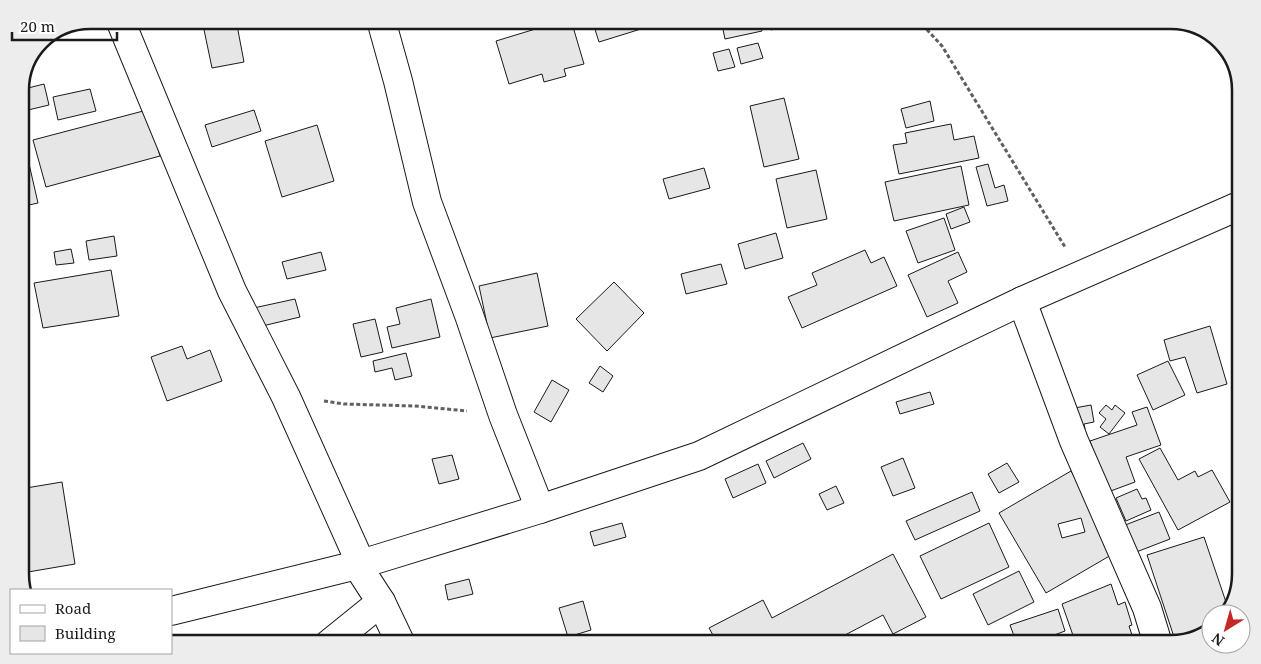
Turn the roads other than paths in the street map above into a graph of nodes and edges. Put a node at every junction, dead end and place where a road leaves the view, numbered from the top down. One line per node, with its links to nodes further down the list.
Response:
1 (124, 29): 6 (street)
2 (384, 29): 5 (street)
3 (1232, 210): 4 (street)
4 (1022, 301): 5 (street); 11 (street)
5 (540, 510): 6 (street)
6 (359, 564): 7 (street); 8 (street)
7 (381, 602): 9 (street); 10 (street)
8 (172, 611)
9 (340, 635)
10 (396, 635)
11 (1155, 635)

